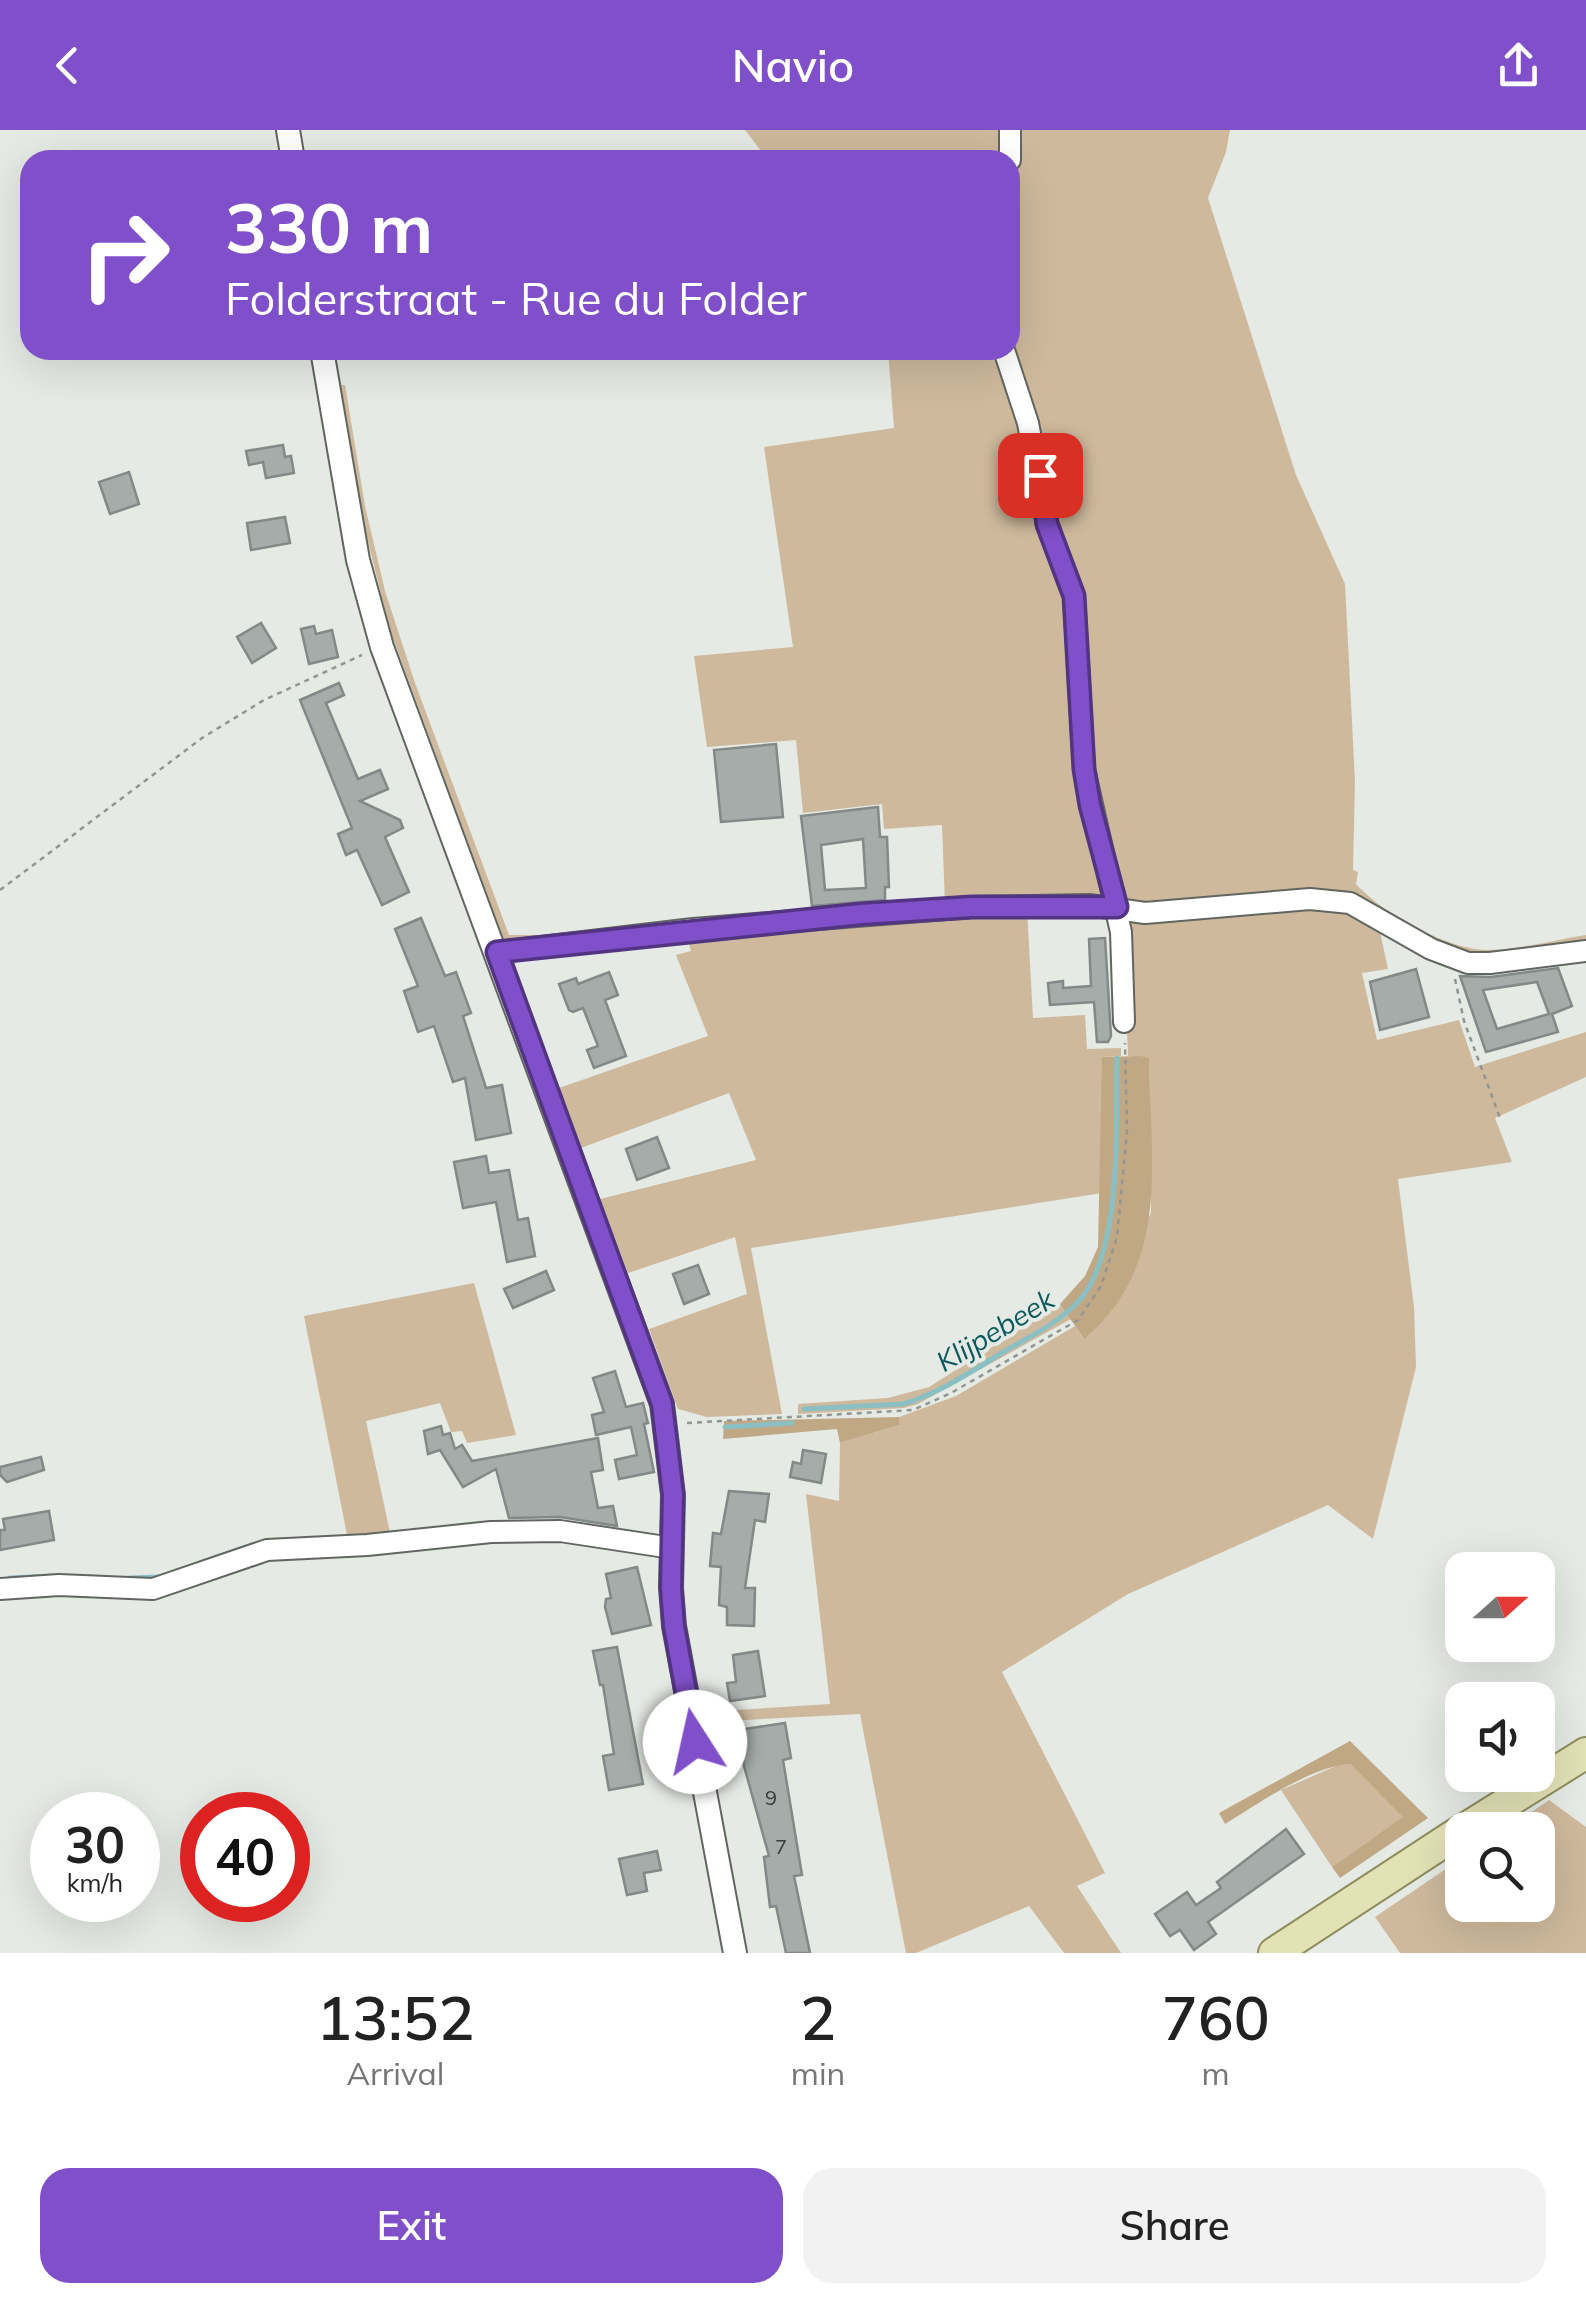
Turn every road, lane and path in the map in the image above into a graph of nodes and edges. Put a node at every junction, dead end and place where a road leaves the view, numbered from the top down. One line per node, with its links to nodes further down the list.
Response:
1 (324, 360): 3 (street)
2 (1007, 360): 5 (street)
3 (382, 646): 4 (path); 7 (street)
4 (0, 890)
5 (1117, 907): 7 (street); 8 (street); 9 (street)
6 (1586, 951): 8 (street)
7 (497, 952): 11 (street)
8 (1451, 958): 10 (path)
9 (1124, 1022): 11 (path)
10 (1500, 1118)
11 (666, 1425): 12 (street)
12 (672, 1548): 13 (street); 17 (street)
13 (0, 1588)
14 (1586, 1753): 15 (main road)
15 (1492, 1812)
16 (1445, 1842): 18 (main road)
17 (735, 1953)
18 (1274, 1953)

